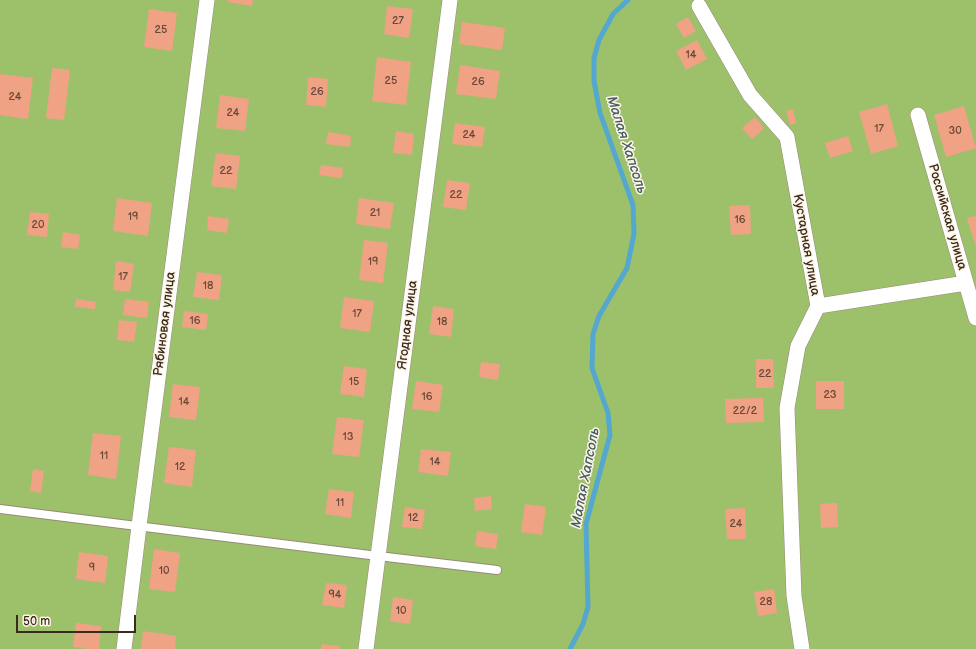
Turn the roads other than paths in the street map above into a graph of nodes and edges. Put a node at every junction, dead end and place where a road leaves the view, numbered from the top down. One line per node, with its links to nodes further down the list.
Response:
1 (207, 0): 9 (street, Рябиновая улица)
2 (450, 0): 10 (street, Ягодная улица)
3 (700, 6): 6 (street, Кустарная улица)
4 (918, 115): 5 (street, Российская улица)
5 (966, 283): 6 (street); 7 (street, Российская улица)
6 (818, 306): 14 (street, Кустарная улица)
7 (976, 318)
8 (0, 509): 9 (lane)
9 (139, 526): 10 (lane); 12 (street, Рябиновая улица)
10 (378, 556): 11 (lane); 13 (street, Ягодная улица)
11 (497, 570)
12 (124, 649)
13 (366, 649)
14 (802, 649)

